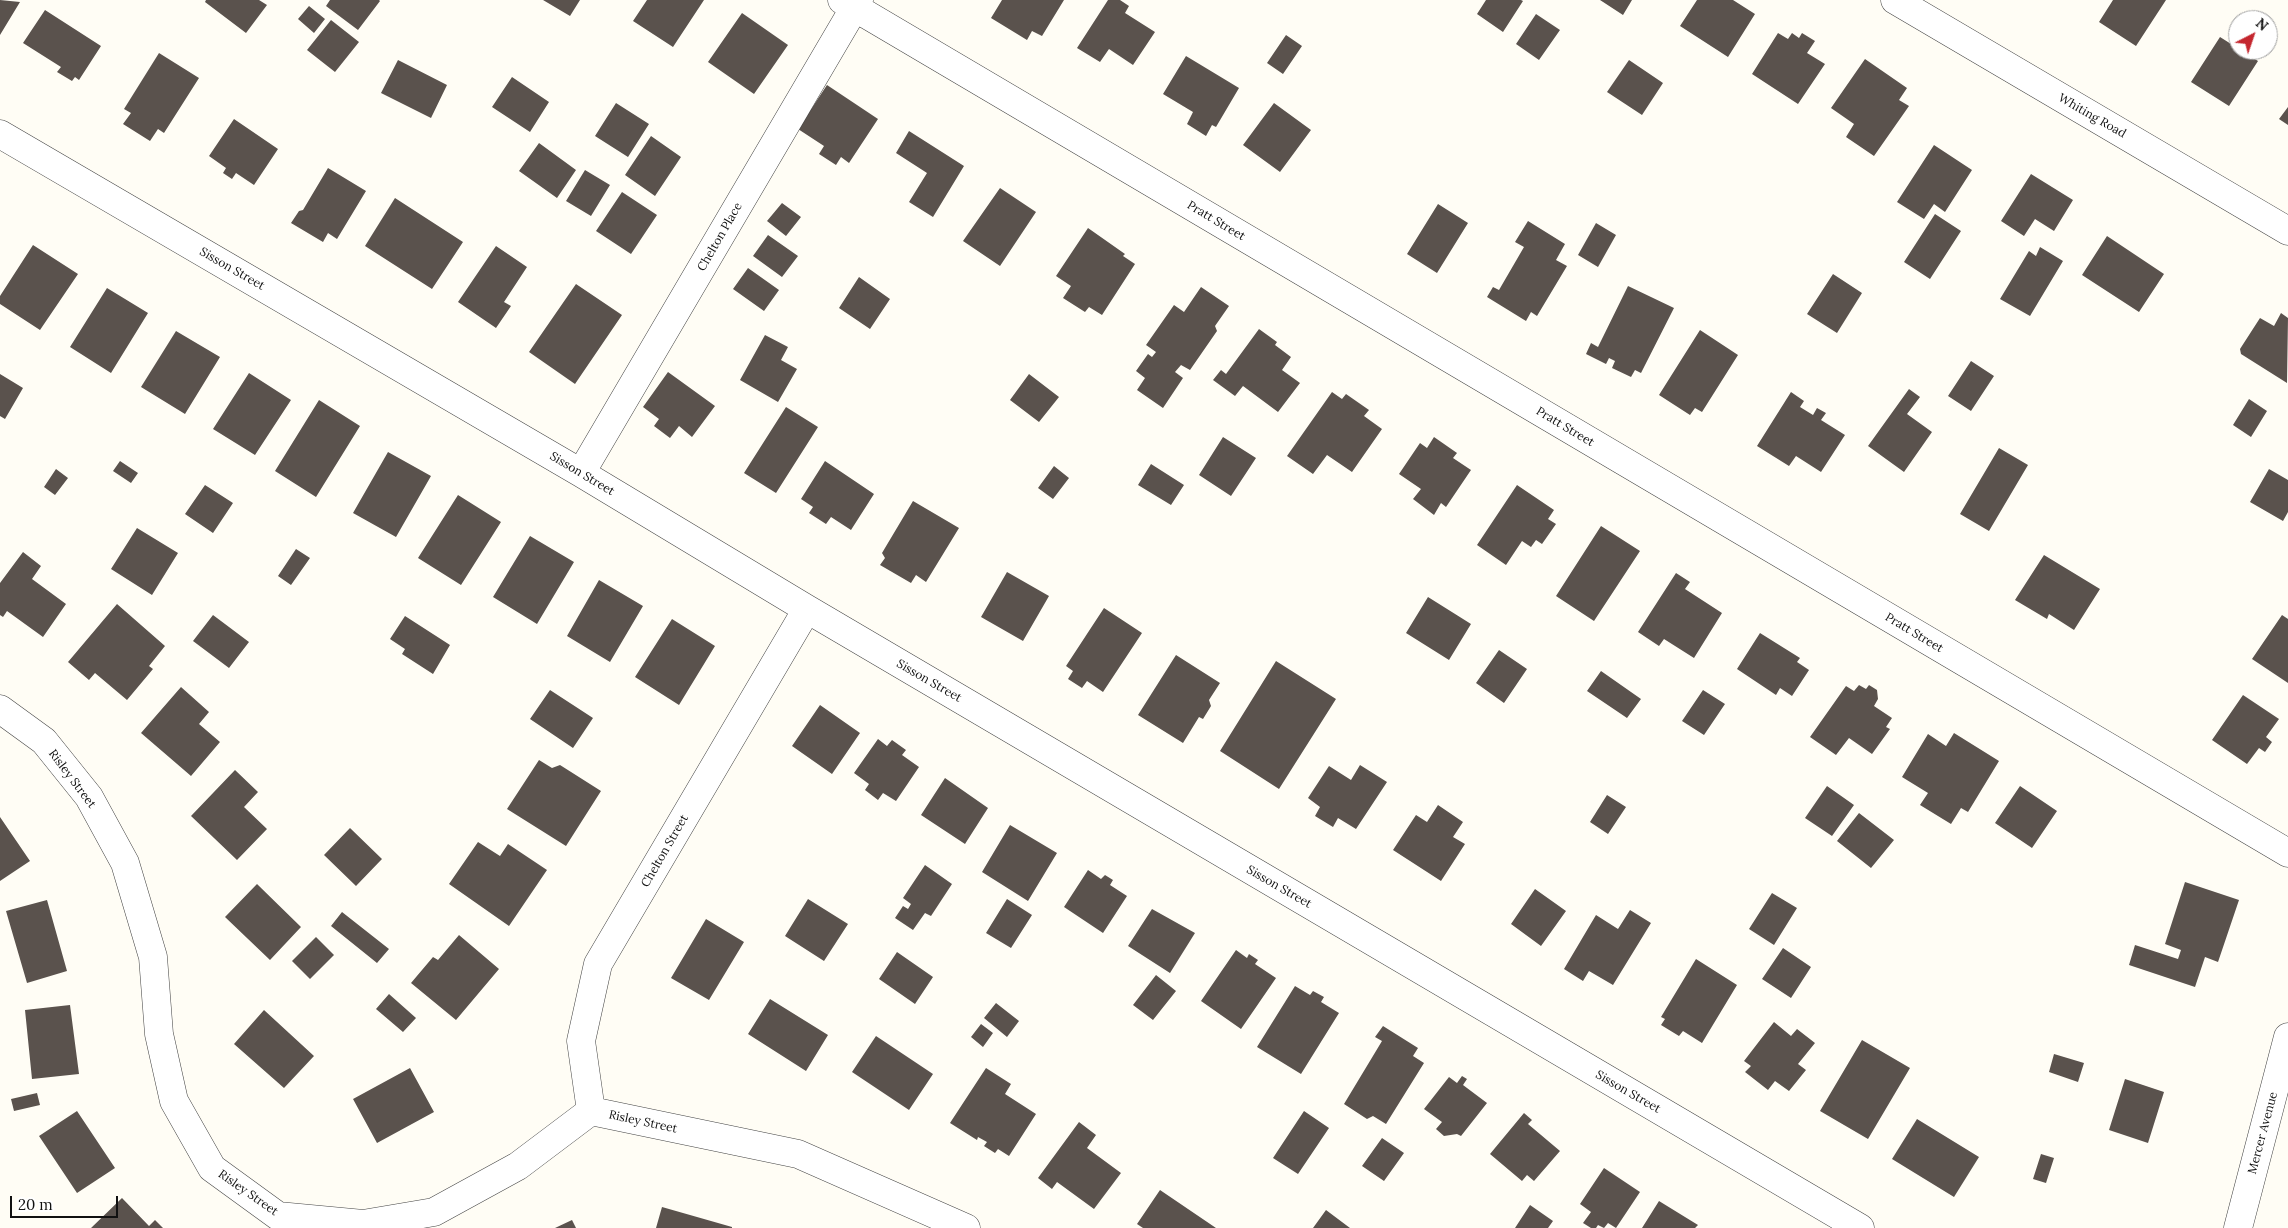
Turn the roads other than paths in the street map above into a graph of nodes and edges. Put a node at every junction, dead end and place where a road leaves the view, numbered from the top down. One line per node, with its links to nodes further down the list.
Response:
1 (1895, 0): 4 (street, Whiting Road)
2 (852, 3): 5 (street, Chelton Place); 8 (street, Pratt Street)
3 (0, 134): 5 (street, Sisson Street)
4 (2288, 231)
5 (581, 473): 6 (street, Sisson Street)
6 (806, 609): 10 (street, Chelton Street); 12 (street, Sisson Street)
7 (0, 709): 10 (street, Risley Street)
8 (2288, 853)
9 (2288, 1037): 13 (street, Mercer Avenue)
10 (591, 1111): 11 (street, Risley Street)
11 (966, 1228)
12 (1860, 1228)
13 (2238, 1228)

